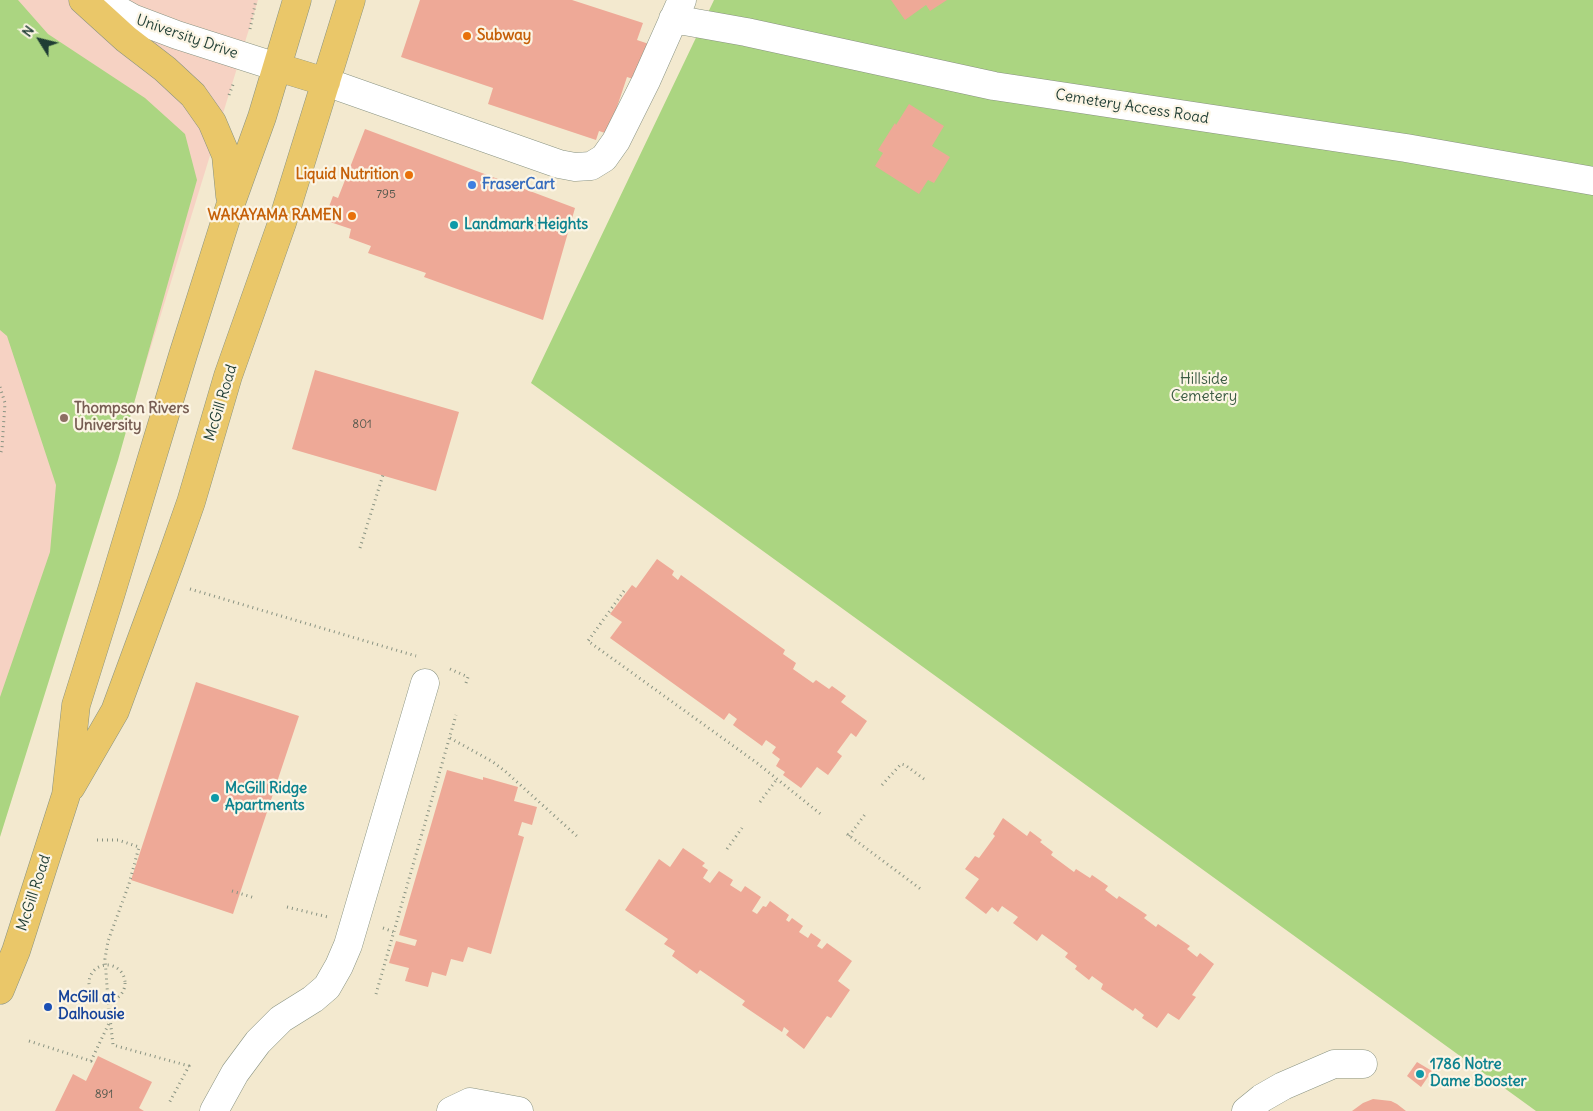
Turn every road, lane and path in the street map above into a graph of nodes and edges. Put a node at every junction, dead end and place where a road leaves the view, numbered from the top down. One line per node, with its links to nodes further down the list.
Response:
1 (83, 0): 15 (main road)
2 (100, 0): 10 (street, University Drive)
3 (256, 0): 7 (path)
4 (297, 0): 10 (main road, McGill Road)
5 (351, 0): 11 (main road, McGill Road)
6 (678, 9): 11 (street); 14 (street, Cemetery Access Road)
7 (251, 22): 8 (path); 9 (path)
8 (258, 24)
9 (248, 35)
10 (277, 67): 11 (main road); 15 (main road, McGill Road)
11 (326, 82): 30 (main road, McGill Road)
12 (229, 94): 13 (path)
13 (235, 96)
14 (1593, 181)
15 (231, 203): 30 (main road, McGill Road)
16 (0, 387): 17 (path)
17 (0, 456)
18 (383, 475): 19 (path)
19 (360, 548)
20 (188, 588): 22 (path)
21 (624, 590): 27 (path)
22 (417, 656)
23 (433, 674): 24 (path); 51 (street)
24 (466, 684)
25 (456, 715): 26 (path)
26 (450, 738): 35 (path); 45 (path)
27 (777, 779): 31 (path); 33 (path)
28 (924, 779): 29 (path)
29 (882, 785)
30 (66, 795): 44 (main road, McGill Road)
31 (760, 802)
32 (866, 813): 38 (path)
33 (824, 816)
34 (742, 828): 37 (path)
35 (579, 838)
36 (97, 840): 43 (path)
37 (727, 849)
38 (922, 890)
39 (232, 891): 40 (path)
40 (255, 898)
41 (287, 907): 42 (path)
42 (330, 918)
43 (106, 965): 46 (path); 46 (path); 46 (path)
44 (0, 990)
45 (376, 994)
46 (108, 1000): 47 (path)
47 (111, 1020): 48 (path); 50 (path)
48 (29, 1041)
49 (1363, 1064): 54 (street)
50 (168, 1105)
51 (214, 1111)
52 (451, 1111): 53 (street)
53 (519, 1111)
54 (1246, 1111)

